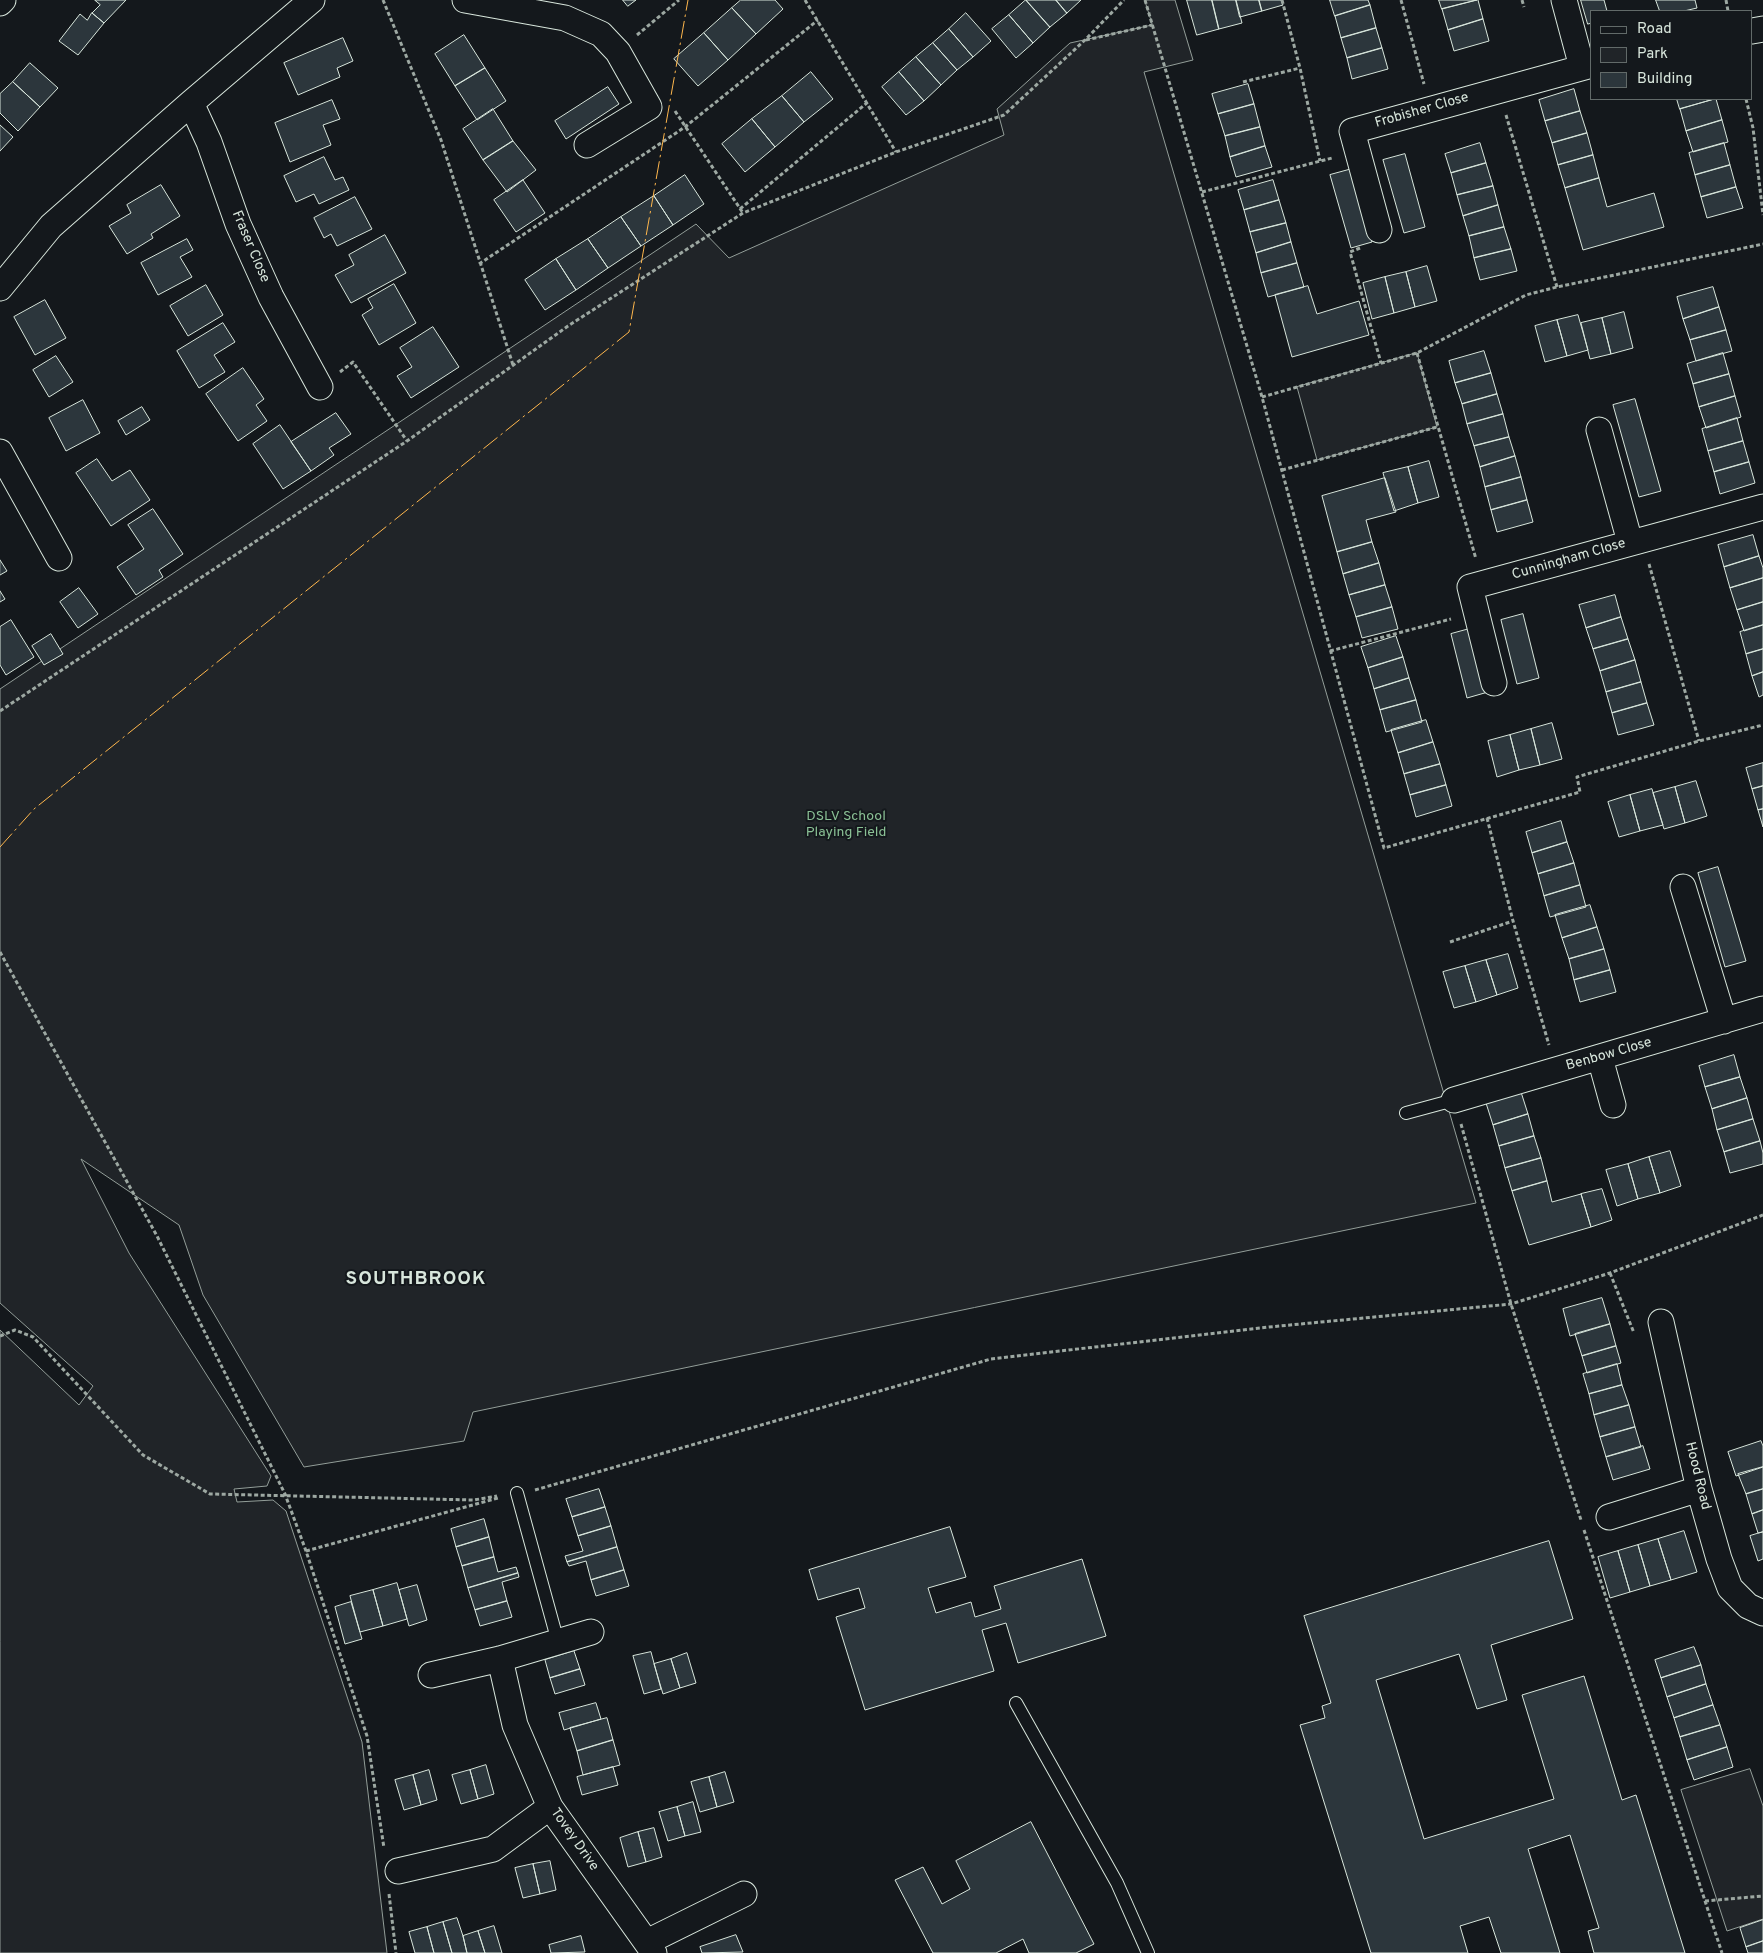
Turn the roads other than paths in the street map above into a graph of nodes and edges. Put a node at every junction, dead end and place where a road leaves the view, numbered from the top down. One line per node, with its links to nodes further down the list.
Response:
1 (3, 0): 5 (street)
2 (312, 0): 7 (street)
3 (465, 0): 8 (street)
4 (1564, 0): 6 (street)
5 (0, 3)
6 (1587, 66): 9 (street, Frobisher Close)
7 (191, 103): 10 (street); 11 (street, Fraser Close)
8 (587, 145)
9 (1379, 230)
10 (0, 288)
11 (320, 386)
12 (1599, 430): 15 (street)
13 (0, 452): 16 (street)
14 (1763, 507): 15 (street, Cunningham Close)
15 (1636, 541): 17 (street, Cunningham Close)
16 (59, 558)
17 (1494, 683)
18 (1683, 887): 20 (street)
19 (1763, 1009): 20 (street, Benbow Close)
20 (1724, 1021): 21 (street, Benbow Close)
21 (1600, 1058): 22 (street, Benbow Close); 23 (street)
22 (1454, 1100): 24 (lane)
23 (1613, 1105)
24 (1406, 1113)
25 (1663, 1330): 26 (street, Hood Road)
26 (1699, 1489): 28 (street); 29 (street, Hood Road)
27 (517, 1493): 31 (lane)
28 (1609, 1517)
29 (1763, 1613)
30 (591, 1632): 31 (street)
31 (558, 1642): 32 (street)
32 (500, 1659): 33 (street); 35 (street, Tovey Drive)
33 (431, 1675)
34 (1016, 1703): 39 (lane)
35 (550, 1808): 36 (street); 38 (street, Tovey Drive)
36 (390, 1870)
37 (744, 1894): 38 (street)
38 (650, 1948)
39 (1148, 1953)

